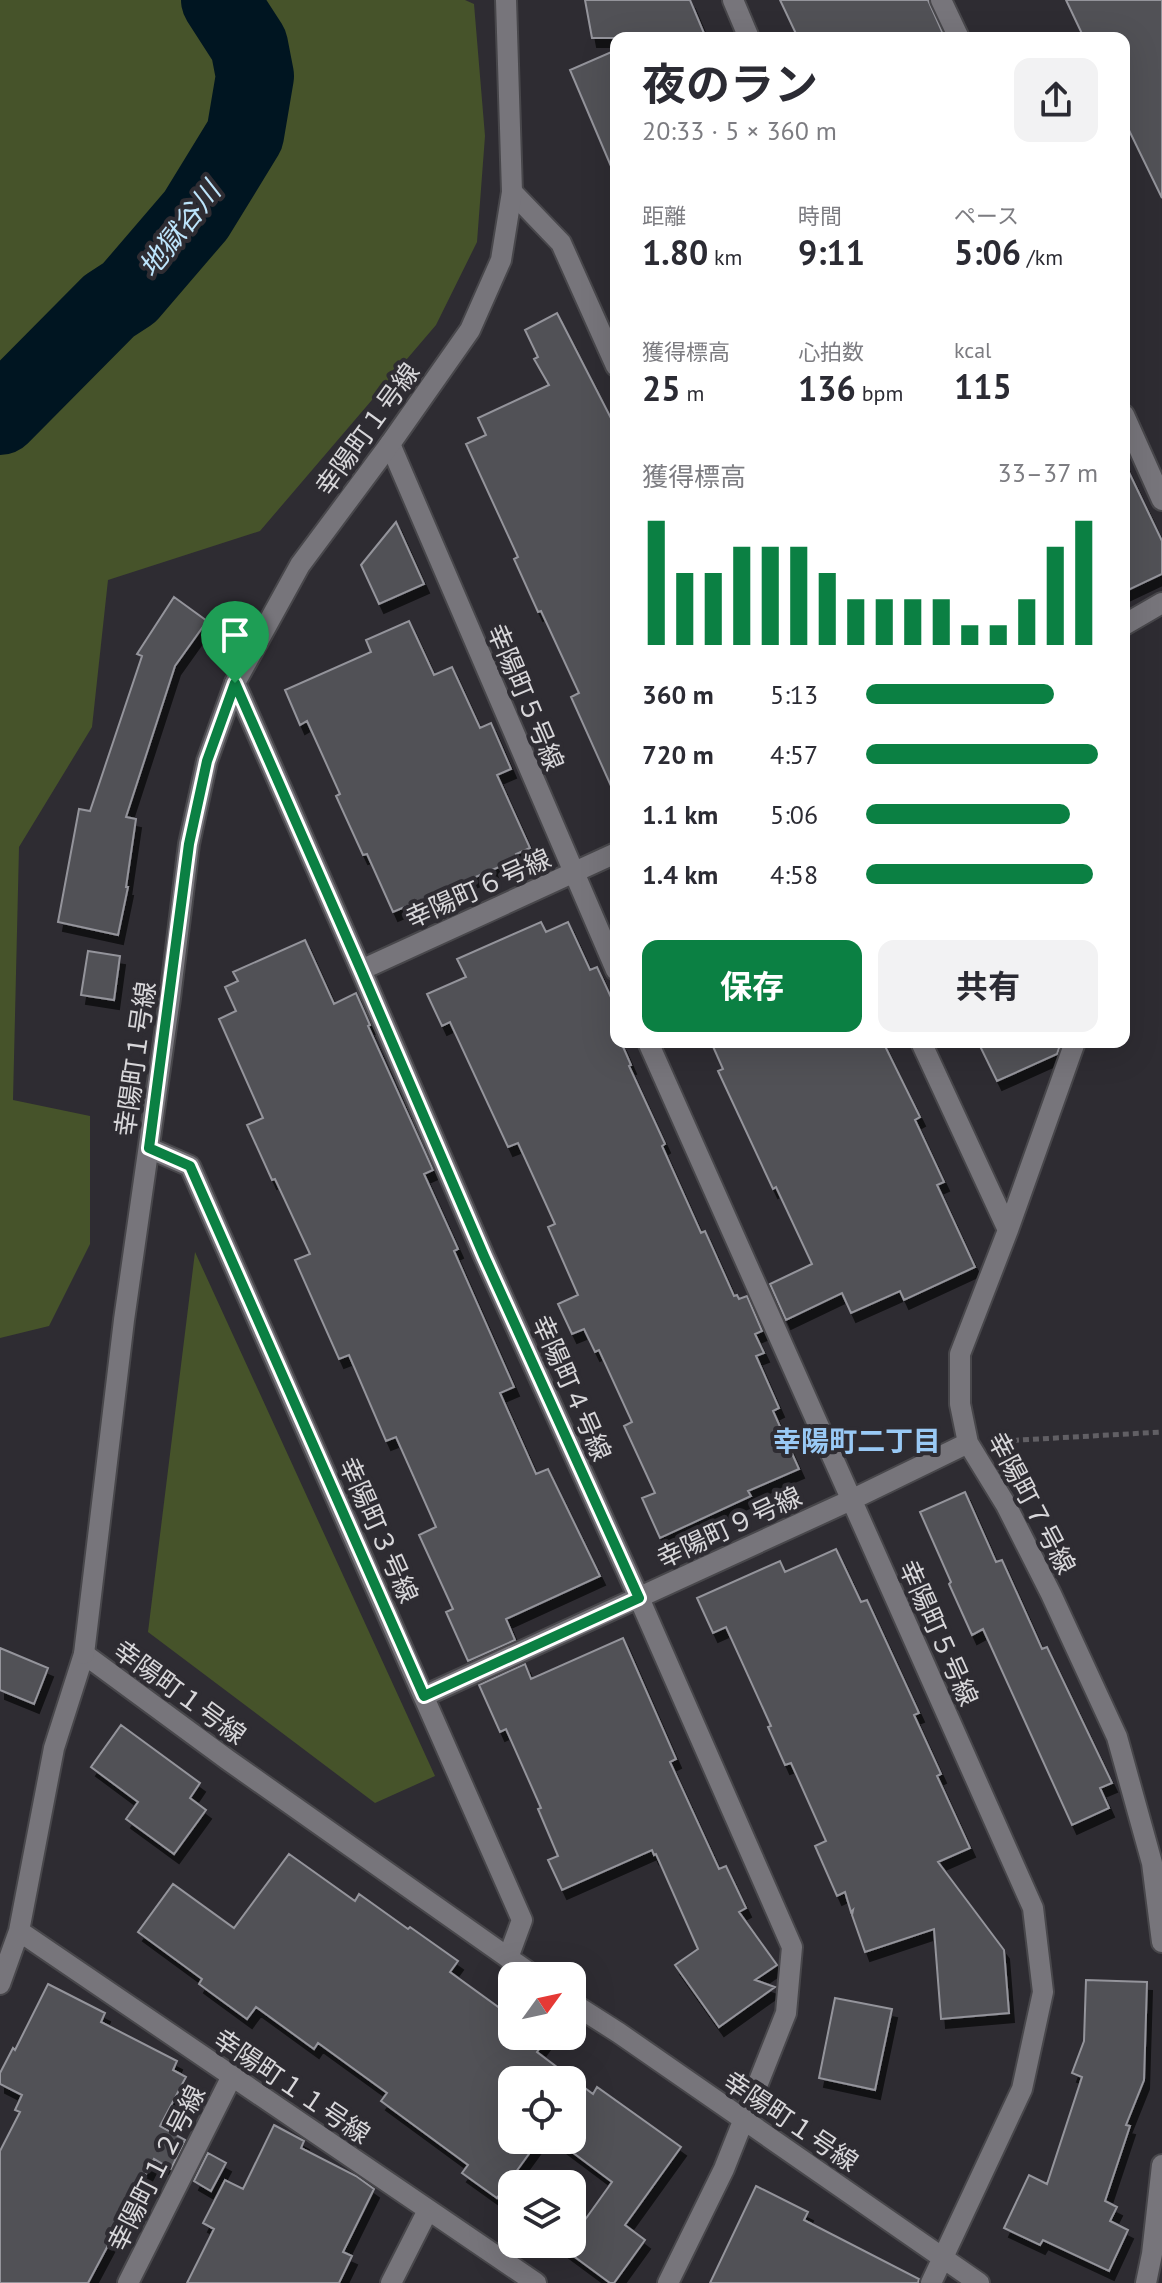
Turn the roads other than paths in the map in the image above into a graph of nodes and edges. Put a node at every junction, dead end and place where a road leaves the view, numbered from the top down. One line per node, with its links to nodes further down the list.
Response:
1 (506, 0): 6 (street, 幸陽町１号線)
2 (733, 0): 4 (street)
3 (941, 0): 5 (street)
4 (746, 32)
5 (956, 32)
6 (512, 192): 7 (street); 9 (street, 幸陽町１号線)
7 (610, 353)
8 (1130, 428): 10 (street)
9 (390, 444): 13 (street, 幸陽町１号線); 15 (street, 幸陽町５号線)
10 (1162, 500)
11 (1162, 603): 12 (street)
12 (1130, 622)
13 (235, 683): 17 (street, 幸陽町４号線); 21 (street, 幸陽町１号線)
14 (610, 856): 15 (street, 幸陽町６号線)
15 (573, 873): 16 (street, 幸陽町５号線); 17 (street, 幸陽町６号線)
16 (610, 956)
17 (361, 970): 25 (street, 幸陽町４号線)
18 (651, 1048): 24 (street, 幸陽町５号線)
19 (924, 1048): 22 (street)
20 (1073, 1048): 22 (street, 幸陽町７号線)
21 (149, 1148): 26 (street, 幸陽町１号線); 27 (street, 幸陽町３号線)
22 (1008, 1230): 23 (street, 幸陽町７号線)
23 (968, 1443): 24 (street, 幸陽町９号線); 29 (street, 幸陽町７号線)
24 (851, 1500): 25 (street, 幸陽町９号線); 38 (street, 幸陽町５号線)
25 (639, 1598): 27 (street, 幸陽町９号線); 35 (street, 幸陽町４号線)
26 (84, 1654): 28 (street); 30 (street, 幸陽町１号線)
27 (424, 1696): 30 (street, 幸陽町３号線)
28 (19, 1931): 32 (street); 34 (street, 幸陽町１１号線)
29 (1162, 1942)
30 (508, 1958): 31 (street, 幸陽町１号線)
31 (514, 1962)
32 (0, 1984)
33 (586, 2012): 35 (street, 幸陽町１号線)
34 (232, 2076): 37 (street, 幸陽町１１号線); 39 (street, 幸陽町１２号線)
35 (742, 2120): 38 (street, 幸陽町１号線); 42 (street, 幸陽町４号線)
36 (1162, 2165): 45 (street)
37 (428, 2210): 40 (street); 41 (street, 幸陽町１１号線)
38 (944, 2257): 43 (street, 幸陽町５号線); 44 (street, 幸陽町１号線)
39 (128, 2283)
40 (391, 2283)
41 (536, 2283)
42 (668, 2283)
43 (931, 2283)
44 (979, 2283)
45 (1146, 2283)

